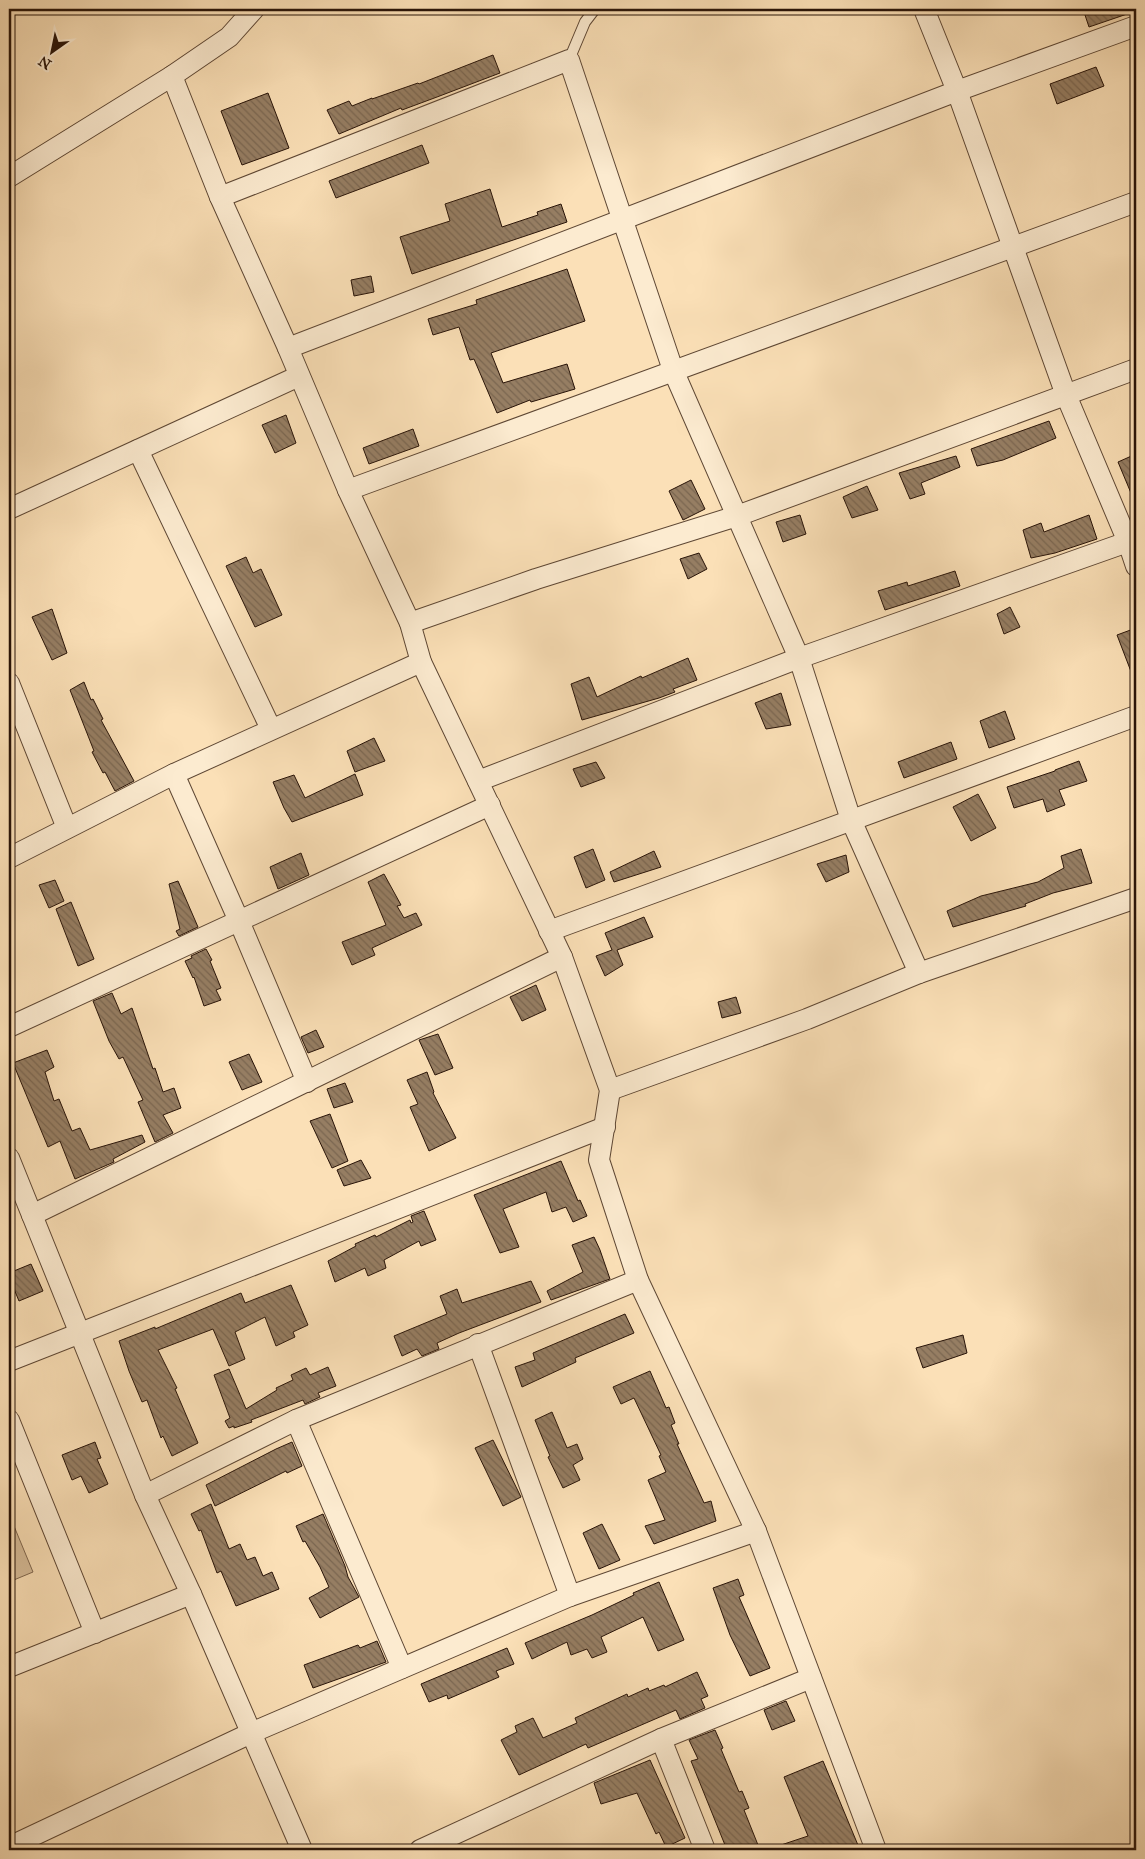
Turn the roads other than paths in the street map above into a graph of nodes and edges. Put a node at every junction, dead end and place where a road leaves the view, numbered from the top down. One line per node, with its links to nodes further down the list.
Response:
1 (254, 9): 6 (street)
2 (595, 9): 5 (lane)
3 (924, 9): 7 (street)
4 (1136, 26): 7 (street)
5 (568, 60): 9 (street); 11 (street)
6 (172, 76): 8 (street); 9 (street)
7 (958, 91): 11 (street); 12 (street)
8 (9, 177)
9 (220, 197): 13 (street)
10 (1136, 202): 12 (street)
11 (621, 220): 13 (street); 15 (street)
12 (1013, 248): 15 (street); 17 (street)
13 (288, 348): 16 (street)
14 (1136, 368): 17 (street)
15 (673, 370): 19 (street); 21 (street)
16 (299, 376): 18 (street); 19 (street)
17 (1066, 395): 21 (street); 22 (street)
18 (138, 450): 20 (street); 29 (street)
19 (348, 490): 24 (street)
20 (9, 509)
21 (737, 516): 24 (street); 25 (street)
22 (1132, 540): 23 (street); 25 (street)
23 (1136, 566)
24 (410, 623): 26 (street)
25 (799, 658): 31 (street); 33 (street)
26 (421, 662): 29 (street); 31 (street)
27 (9, 683): 34 (street)
28 (1136, 716): 33 (street)
29 (271, 729): 30 (street)
30 (174, 774): 34 (street); 37 (street)
31 (478, 780): 32 (street)
32 (490, 805): 37 (street); 38 (street)
33 (852, 820): 38 (street); 40 (street)
34 (67, 828): 35 (street)
35 (9, 858)
36 (1136, 898): 40 (street)
37 (239, 921): 41 (street); 42 (street)
38 (549, 931): 39 (street)
39 (562, 957): 42 (street); 43 (street)
40 (919, 973): 43 (street)
41 (9, 1027)
42 (307, 1082): 46 (street)
43 (610, 1090): 44 (street)
44 (605, 1126): 47 (street); 48 (street)
45 (9, 1158): 46 (street)
46 (32, 1215): 48 (street)
47 (638, 1280): 49 (street); 54 (street)
48 (79, 1332): 50 (street); 53 (street)
49 (478, 1344): 52 (street); 56 (street)
50 (9, 1361)
51 (9, 1420): 57 (street)
52 (296, 1420): 53 (street); 59 (street)
53 (145, 1495): 55 (street)
54 (756, 1531): 56 (street); 60 (street)
55 (191, 1594): 57 (street); 61 (street)
56 (570, 1596): 59 (street)
57 (95, 1633): 58 (street)
58 (9, 1667)
59 (402, 1668): 61 (street)
60 (811, 1678): 62 (street); 67 (street)
61 (251, 1733): 63 (street); 64 (street)
62 (661, 1740): 65 (street); 66 (street)
63 (9, 1848)
64 (302, 1850)
65 (420, 1850)
66 (705, 1850)
67 (876, 1850)

